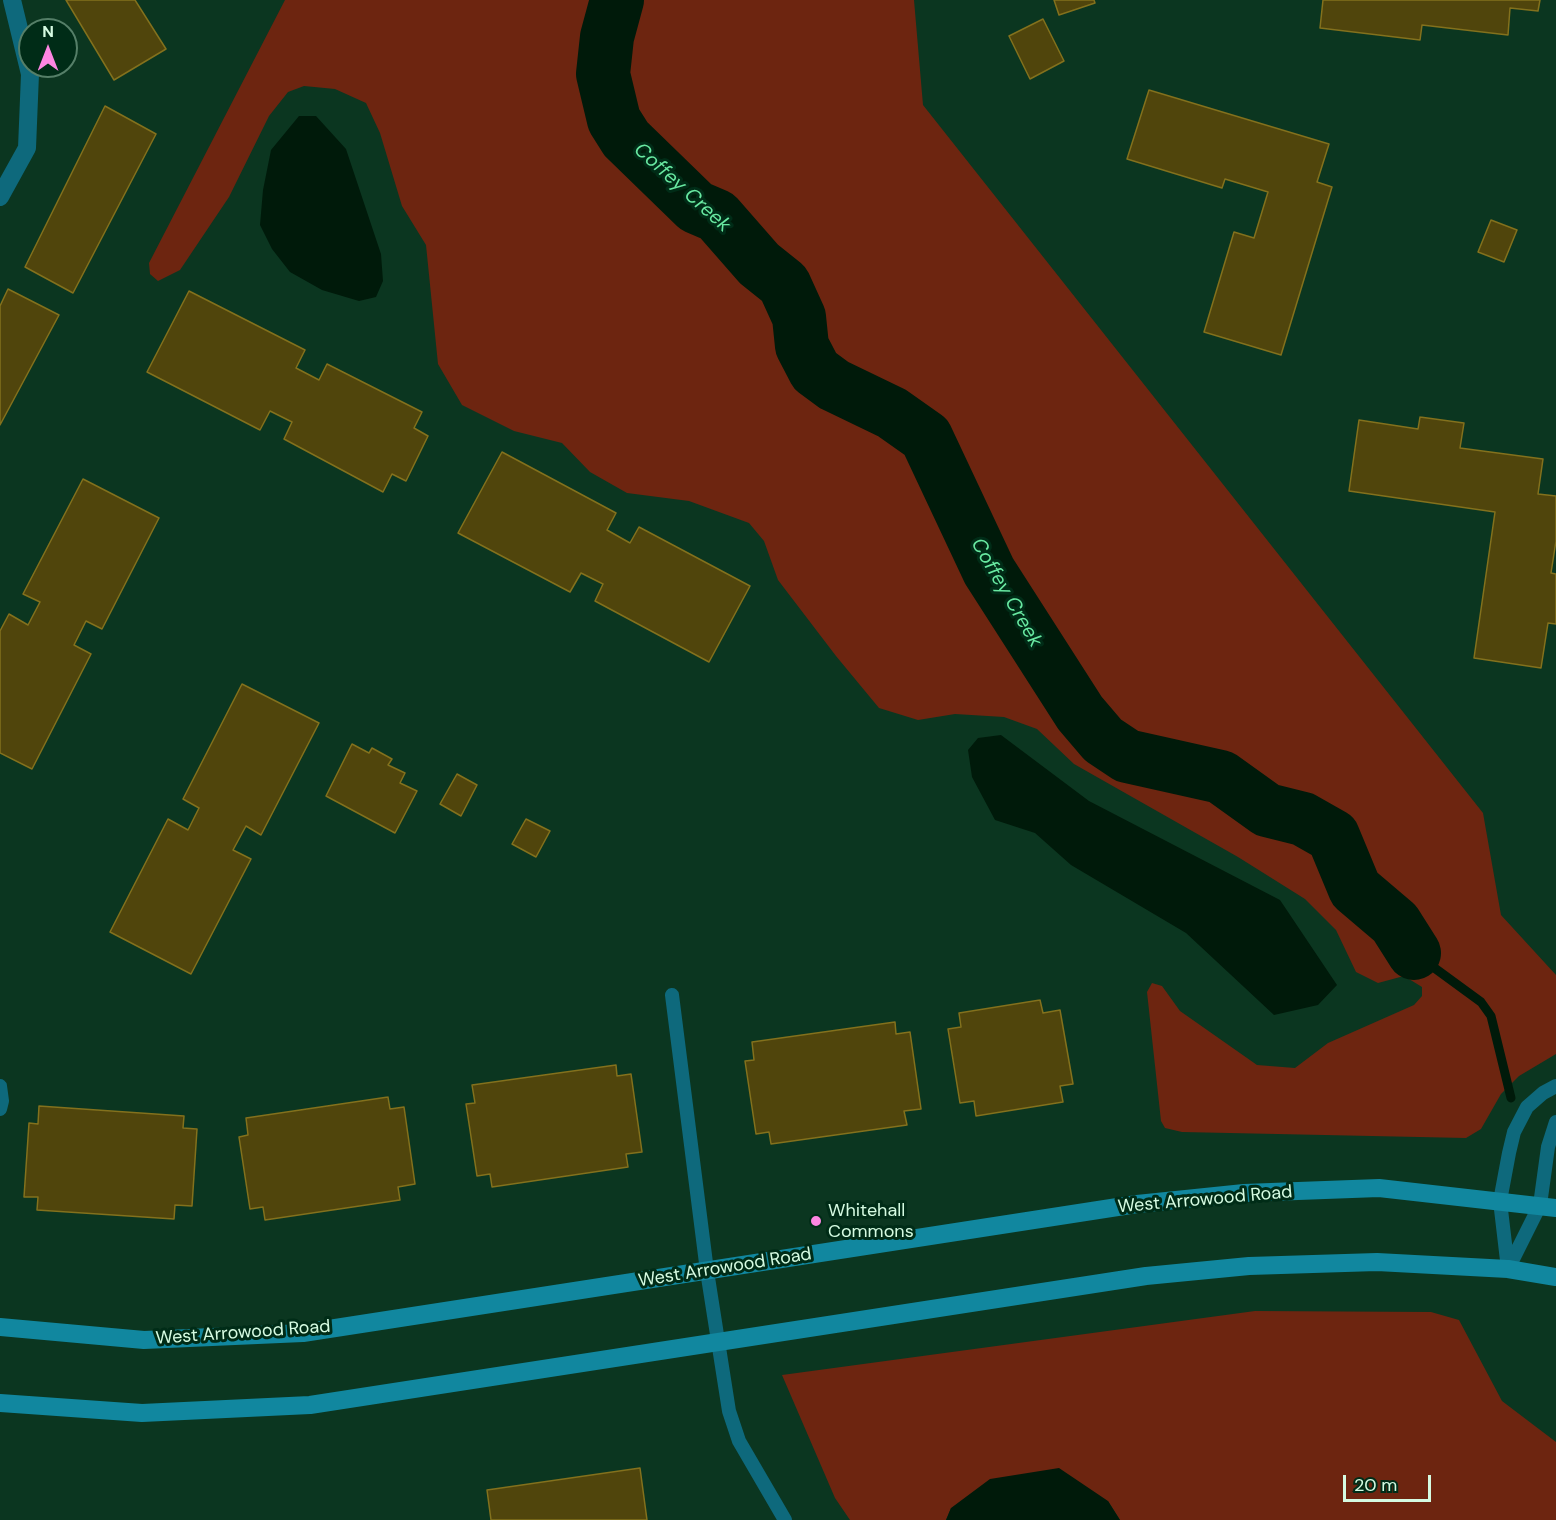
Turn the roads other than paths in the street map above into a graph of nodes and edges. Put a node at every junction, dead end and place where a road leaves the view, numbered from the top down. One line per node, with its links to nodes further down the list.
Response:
1 (12, 0): 2 (street)
2 (0, 197)
3 (672, 995): 11 (lane)
4 (0, 1086): 6 (lane)
5 (1556, 1086): 8 (lane)
6 (0, 1109)
7 (1556, 1122): 9 (lane)
8 (1500, 1201): 9 (main road, West Arrowood Road); 10 (lane); 11 (main road, West Arrowood Road)
9 (1548, 1207): 10 (lane)
10 (1508, 1269): 12 (main road); 14 (main road)
11 (707, 1271): 13 (main road, West Arrowood Road); 14 (lane)
12 (1556, 1277)
13 (0, 1327)
14 (718, 1340): 15 (main road); 16 (lane)
15 (0, 1403)
16 (785, 1520)

